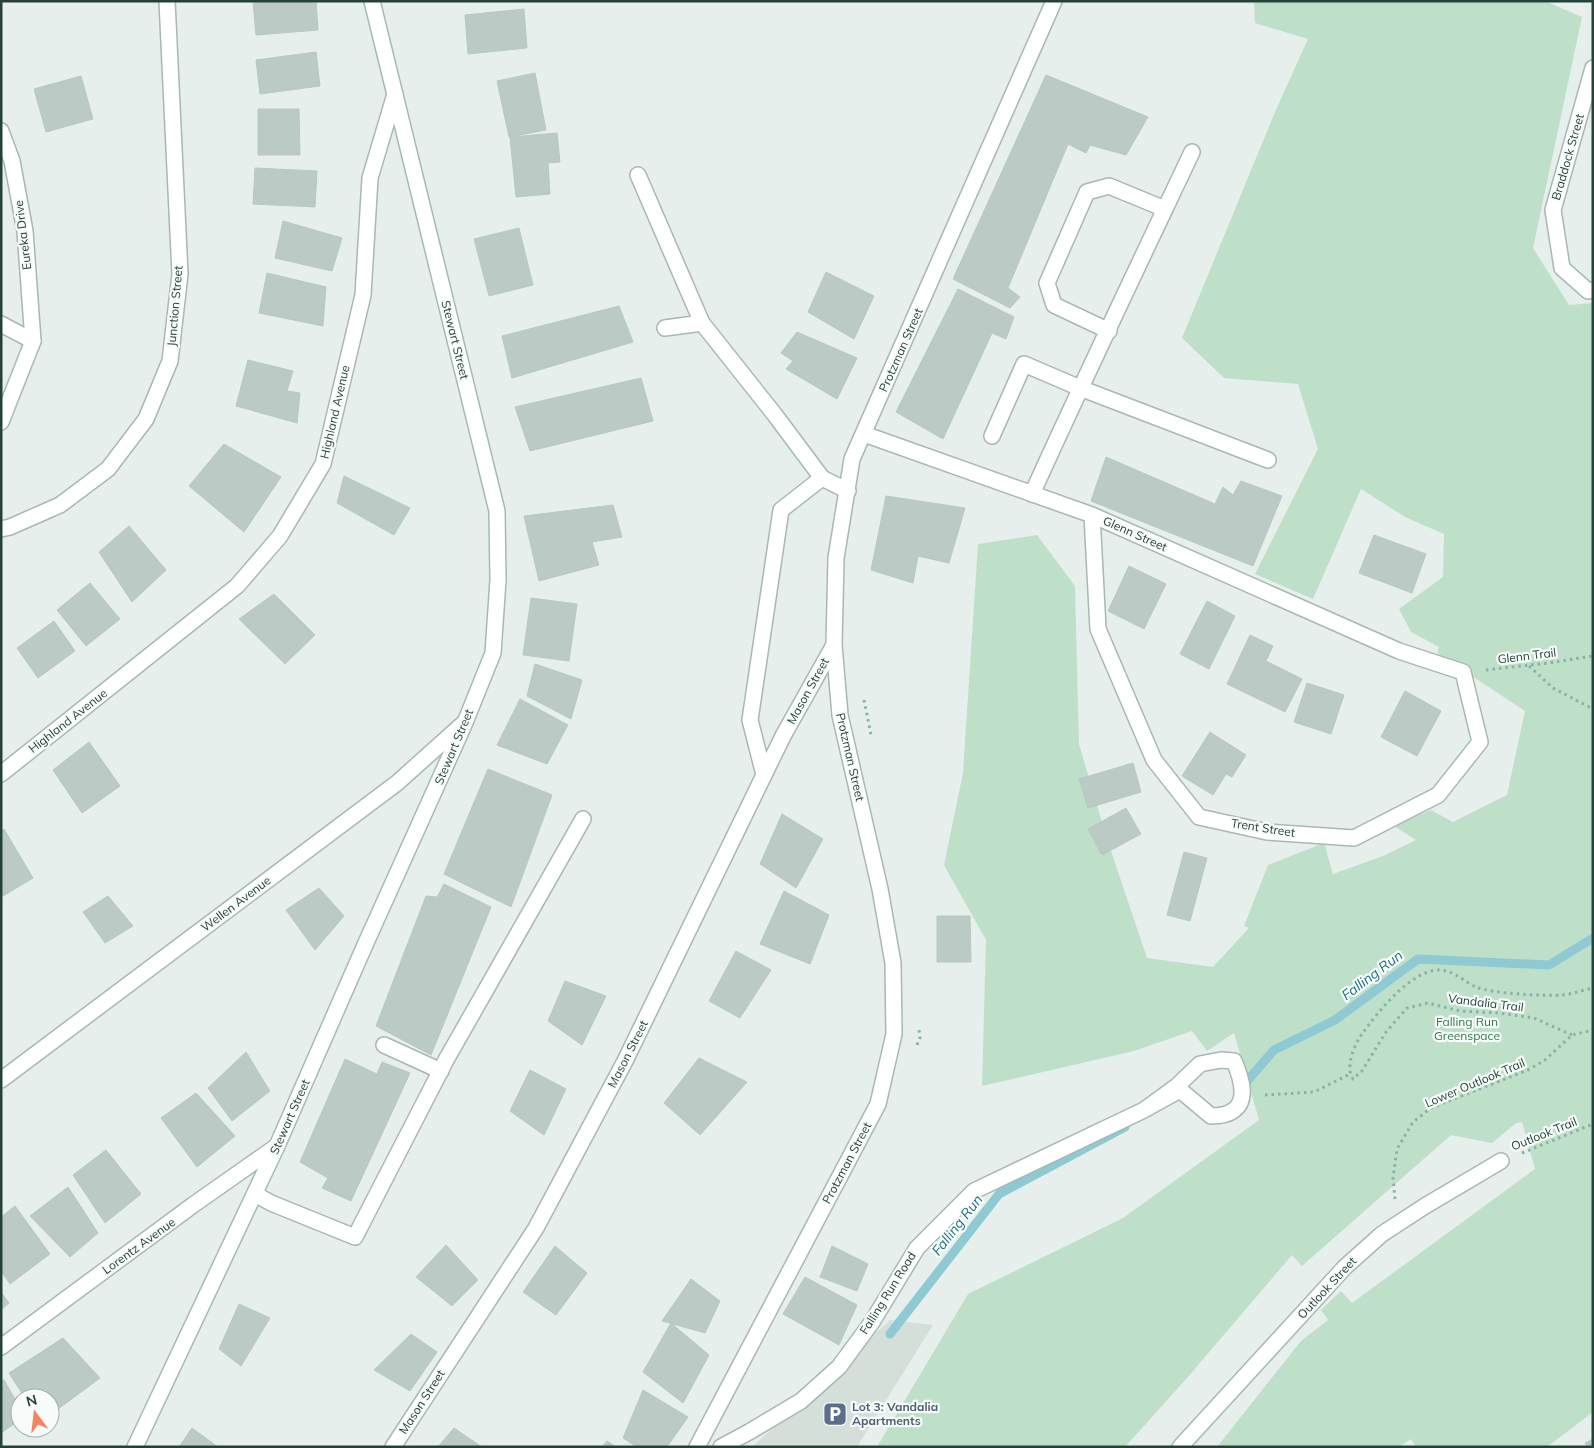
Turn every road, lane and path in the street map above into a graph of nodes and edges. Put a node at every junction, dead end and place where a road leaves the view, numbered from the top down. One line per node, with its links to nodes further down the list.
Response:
1 (167, 1): 25 (street, Junction Street)
2 (372, 1): 5 (street, Stewart Street)
3 (1054, 1): 18 (street, Protzman Street)
4 (1593, 68): 10 (street, Braddock Street)
5 (395, 94): 32 (street, Stewart Street); 34 (street, Highland Avenue)
6 (1, 131): 15 (street, Eureka Drive)
7 (1192, 152): 9 (street)
8 (638, 175): 11 (street)
9 (1165, 209): 14 (street); 14 (street)
10 (1593, 290)
11 (702, 323): 13 (street); 21 (street)
12 (1, 324): 15 (street)
13 (665, 328)
14 (1108, 331): 16 (street)
15 (33, 341): 17 (street)
16 (1080, 388): 19 (street); 20 (street); 23 (street)
17 (1, 422)
18 (864, 434): 22 (street, Protzman Street); 23 (street, Glenn Street)
19 (992, 436)
20 (1268, 460)
21 (822, 478): 22 (street); 35 (street)
22 (848, 491): 26 (street, Protzman Street)
23 (1032, 494): 24 (street, Glenn Street)
24 (1092, 515): 29 (street, Glenn Street); 29 (street, Trent Street)
25 (1, 529)
26 (834, 645): 35 (street, Mason Street); 56 (street, Protzman Street)
27 (1593, 656): 28 (path, Glenn Trail)
28 (1529, 665): 29 (path, Glenn Trail); 31 (path)
29 (1463, 672)
30 (862, 692): 33 (path)
31 (1593, 708)
32 (465, 722): 45 (street, Wellen Avenue); 49 (street, Stewart Street)
33 (872, 740)
34 (1, 774)
35 (764, 775): 55 (street, Mason Street)
36 (583, 819): 43 (street)
37 (1593, 988): 44 (path, Vandalia Trail)
38 (919, 1028): 42 (path)
39 (1593, 1030): 40 (path, Lower Outlook Trail)
40 (1572, 1035): 44 (path, Vandalia Trail); 52 (path, Lower Outlook Trail)
41 (384, 1045): 43 (street)
42 (916, 1047)
43 (441, 1070): 51 (street)
44 (1350, 1074): 46 (path)
45 (1, 1080)
46 (1242, 1097): 47 (street, Falling Run Road); 47 (street, Falling Run Road)
47 (1144, 1110): 57 (street, Falling Run Road)
48 (1593, 1124): 50 (path, Outlook Trail)
49 (277, 1146): 51 (street, Stewart Street); 53 (street, Lorentz Avenue)
50 (1501, 1161): 52 (street, Outlook Street)
51 (255, 1194): 54 (street, Stewart Street)
52 (1382, 1234): 58 (street, Outlook Street)
53 (1, 1347)
54 (135, 1447)
55 (393, 1447)
56 (697, 1447)
57 (720, 1447)
58 (1180, 1447)

